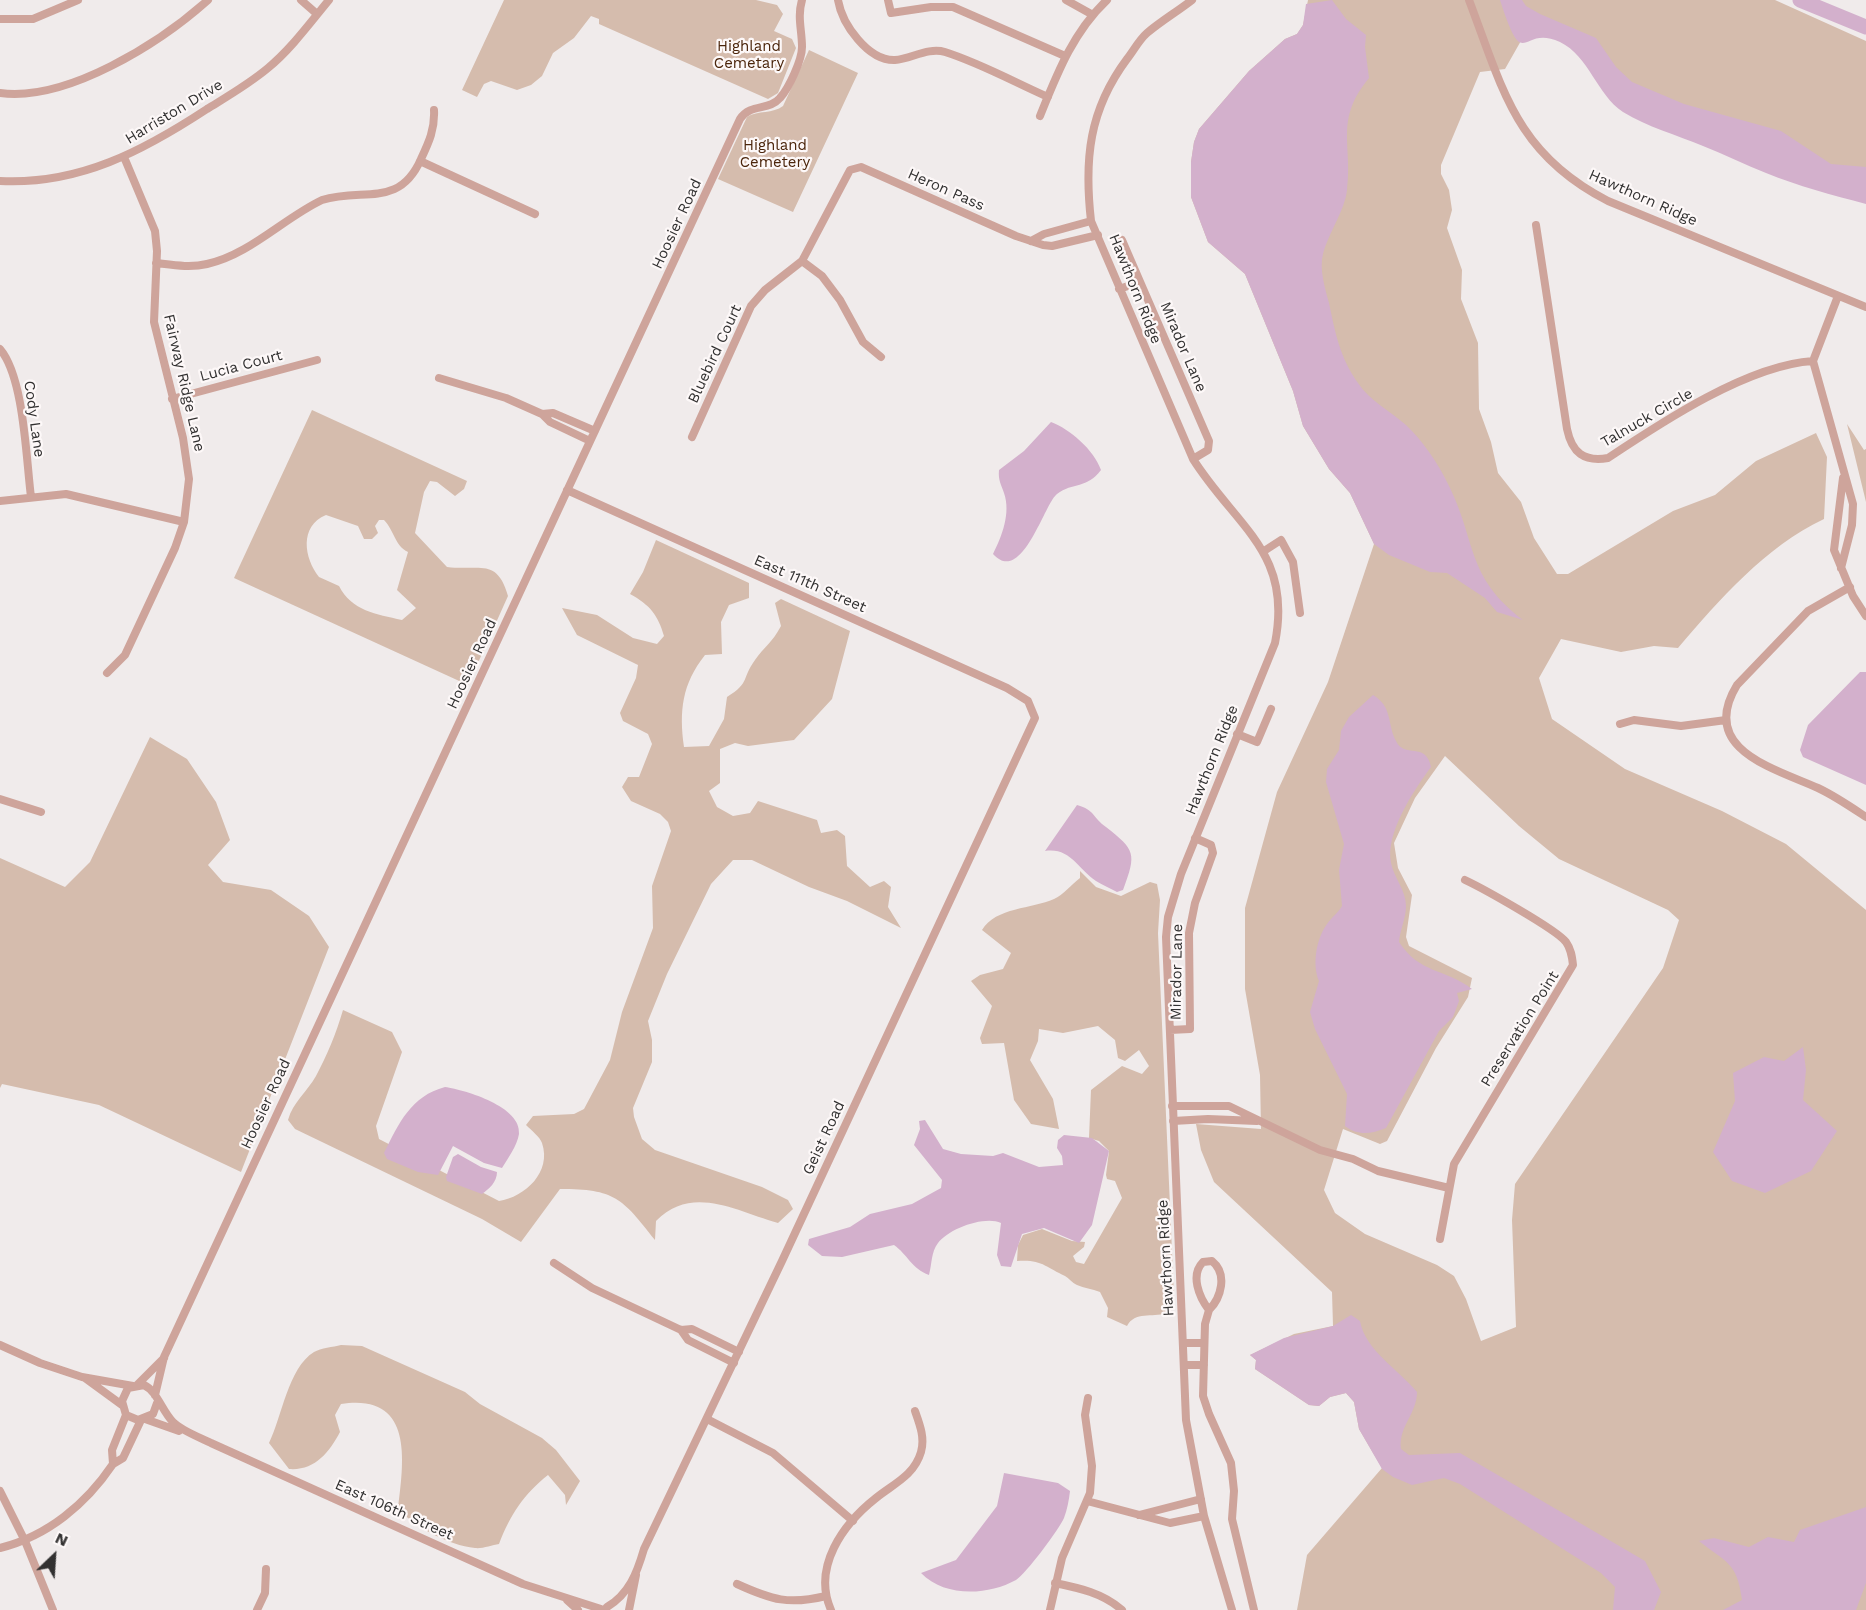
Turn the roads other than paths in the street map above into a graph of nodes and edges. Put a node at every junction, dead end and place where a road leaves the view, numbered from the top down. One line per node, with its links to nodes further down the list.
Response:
1 (78, 0): 14 (street)
2 (208, 0): 16 (street)
3 (301, 0): 12 (street)
4 (329, 0): 12 (street, Harriston Drive)
5 (802, 0): 43 (street, Hoosier Road)
6 (838, 0): 17 (street)
7 (888, 0): 15 (street)
8 (1066, 0): 13 (street)
9 (1107, 0): 13 (street)
10 (1192, 0): 25 (street, Hawthorn Ridge)
11 (1469, 0): 34 (street, Hawthorn Ridge)
12 (317, 14): 20 (street, Harriston Drive)
13 (1093, 15): 15 (street)
14 (0, 19)
15 (1065, 56): 17 (street)
16 (0, 93)
17 (1047, 97): 19 (street)
18 (434, 110): 21 (street)
19 (1040, 116)
20 (124, 157): 23 (street, Harriston Drive); 31 (street, Fairway Ridge Lane)
21 (420, 161): 24 (street); 31 (street)
22 (850, 170): 29 (street, Heron Pass); 30 (street, Bluebird Court)
23 (0, 181)
24 (535, 214)
25 (1092, 221): 27 (street, Hawthorn Ridge); 29 (street)
26 (1536, 225): 39 (street, Talnuck Circle)
27 (1098, 235): 29 (street, Heron Pass); 33 (street, Hawthorn Ridge)
28 (1122, 240): 32 (street, Mirador Lane)
29 (1031, 241)
30 (802, 261): 37 (street); 44 (street, Bluebird Court)
31 (156, 263): 41 (street, Fairway Ridge Lane)
32 (1140, 282): 33 (street); 46 (street, Mirador Lane)
33 (1119, 289): 46 (street, Hawthorn Ridge)
34 (1838, 296): 35 (street, Hawthorn Ridge); 39 (street)
35 (1866, 307)
36 (0, 349): 49 (street, Cody Lane)
37 (881, 357)
38 (317, 360): 41 (street, Lucia Court)
39 (1813, 361): 47 (street)
40 (439, 378): 42 (street)
41 (172, 399): 51 (street, Fairway Ridge Lane)
42 (542, 414): 43 (street); 45 (street)
43 (595, 431): 45 (street, Hoosier Road)
44 (692, 437)
45 (590, 441): 48 (street, Hoosier Road)
46 (1193, 459): 52 (street, Hawthorn Ridge)
47 (1842, 468): 53 (street); 53 (street)
48 (567, 490): 59 (street, East 111th Street); 81 (street, Hoosier Road)
49 (31, 497): 50 (street); 51 (street)
50 (0, 501)
51 (184, 522): 57 (street, Fairway Ridge Lane)
52 (1264, 551): 55 (street); 62 (street, Hawthorn Ridge)
53 (1841, 568): 54 (street)
54 (1850, 587): 56 (street); 60 (street)
55 (1300, 613)
56 (1866, 616)
57 (107, 672)
58 (1271, 709): 62 (street)
59 (1035, 711): 80 (street, Geist Road)
60 (1726, 720): 61 (street); 65 (street)
61 (1620, 724)
62 (1237, 734): 66 (street, Hawthorn Ridge)
63 (0, 800): 64 (street)
64 (41, 812)
65 (1866, 817)
66 (1195, 838): 68 (street, Hawthorn Ridge); 68 (street, Mirador Lane)
67 (1465, 880): 72 (street, Preservation Point)
68 (1170, 1030): 69 (street, Hawthorn Ridge)
69 (1172, 1106): 70 (street, Hawthorn Ridge); 71 (street)
70 (1173, 1121): 71 (street); 77 (street, Hawthorn Ridge)
71 (1260, 1121): 72 (street)
72 (1449, 1188): 73 (street, Preservation Point)
73 (1440, 1239)
74 (554, 1263): 76 (street)
75 (1209, 1310): 75 (street); 78 (street)
76 (681, 1330): 80 (street); 82 (street)
77 (1183, 1343): 78 (street); 83 (street, Hawthorn Ridge)
78 (1204, 1343): 84 (street)
79 (0, 1345): 85 (street)
80 (739, 1352): 82 (street, Geist Road)
81 (164, 1357): 86 (street, Hoosier Road); 88 (street, Hoosier Road)
82 (734, 1363): 92 (street, Geist Road)
83 (1184, 1365): 84 (street); 97 (street, Hawthorn Ridge)
84 (1204, 1365): 120 (street)
85 (82, 1377): 86 (street); 89 (street)
86 (135, 1386): 88 (street); 89 (street)
87 (1088, 1398): 98 (street)
88 (156, 1399): 93 (street); 94 (street, East 106th Street)
89 (122, 1405): 91 (street)
90 (915, 1412): 101 (street)
91 (126, 1415): 93 (street); 95 (street)
92 (707, 1419): 101 (street); 105 (street, Geist Road)
93 (143, 1420): 94 (street, East 106th Street); 95 (street)
94 (211, 1443): 109 (street, East 106th Street)
95 (113, 1464): 102 (street)
96 (0, 1491): 102 (street)
97 (1201, 1499): 99 (street); 100 (street, Hawthorn Ridge)
98 (1087, 1501): 99 (street); 106 (street)
99 (1135, 1515): 100 (street)
100 (1204, 1516): 119 (street, Hawthorn Ridge)
101 (853, 1521): 108 (street)
102 (25, 1541): 103 (street); 111 (street)
103 (0, 1548)
104 (266, 1569): 112 (street)
105 (636, 1575): 110 (street, Geist Road); 115 (street, Geist Road)
106 (1055, 1583): 117 (street); 118 (street)
107 (737, 1584): 108 (street)
108 (826, 1596): 116 (street)
109 (567, 1600): 110 (street, East 106th Street); 113 (street, East 106th Street)
110 (602, 1609): 114 (street, East 106th Street)
111 (53, 1610)
112 (257, 1610)
113 (578, 1610)
114 (617, 1610)
115 (629, 1610)
116 (831, 1610)
117 (1050, 1610)
118 (1122, 1610)
119 (1232, 1610)
120 (1254, 1610)

